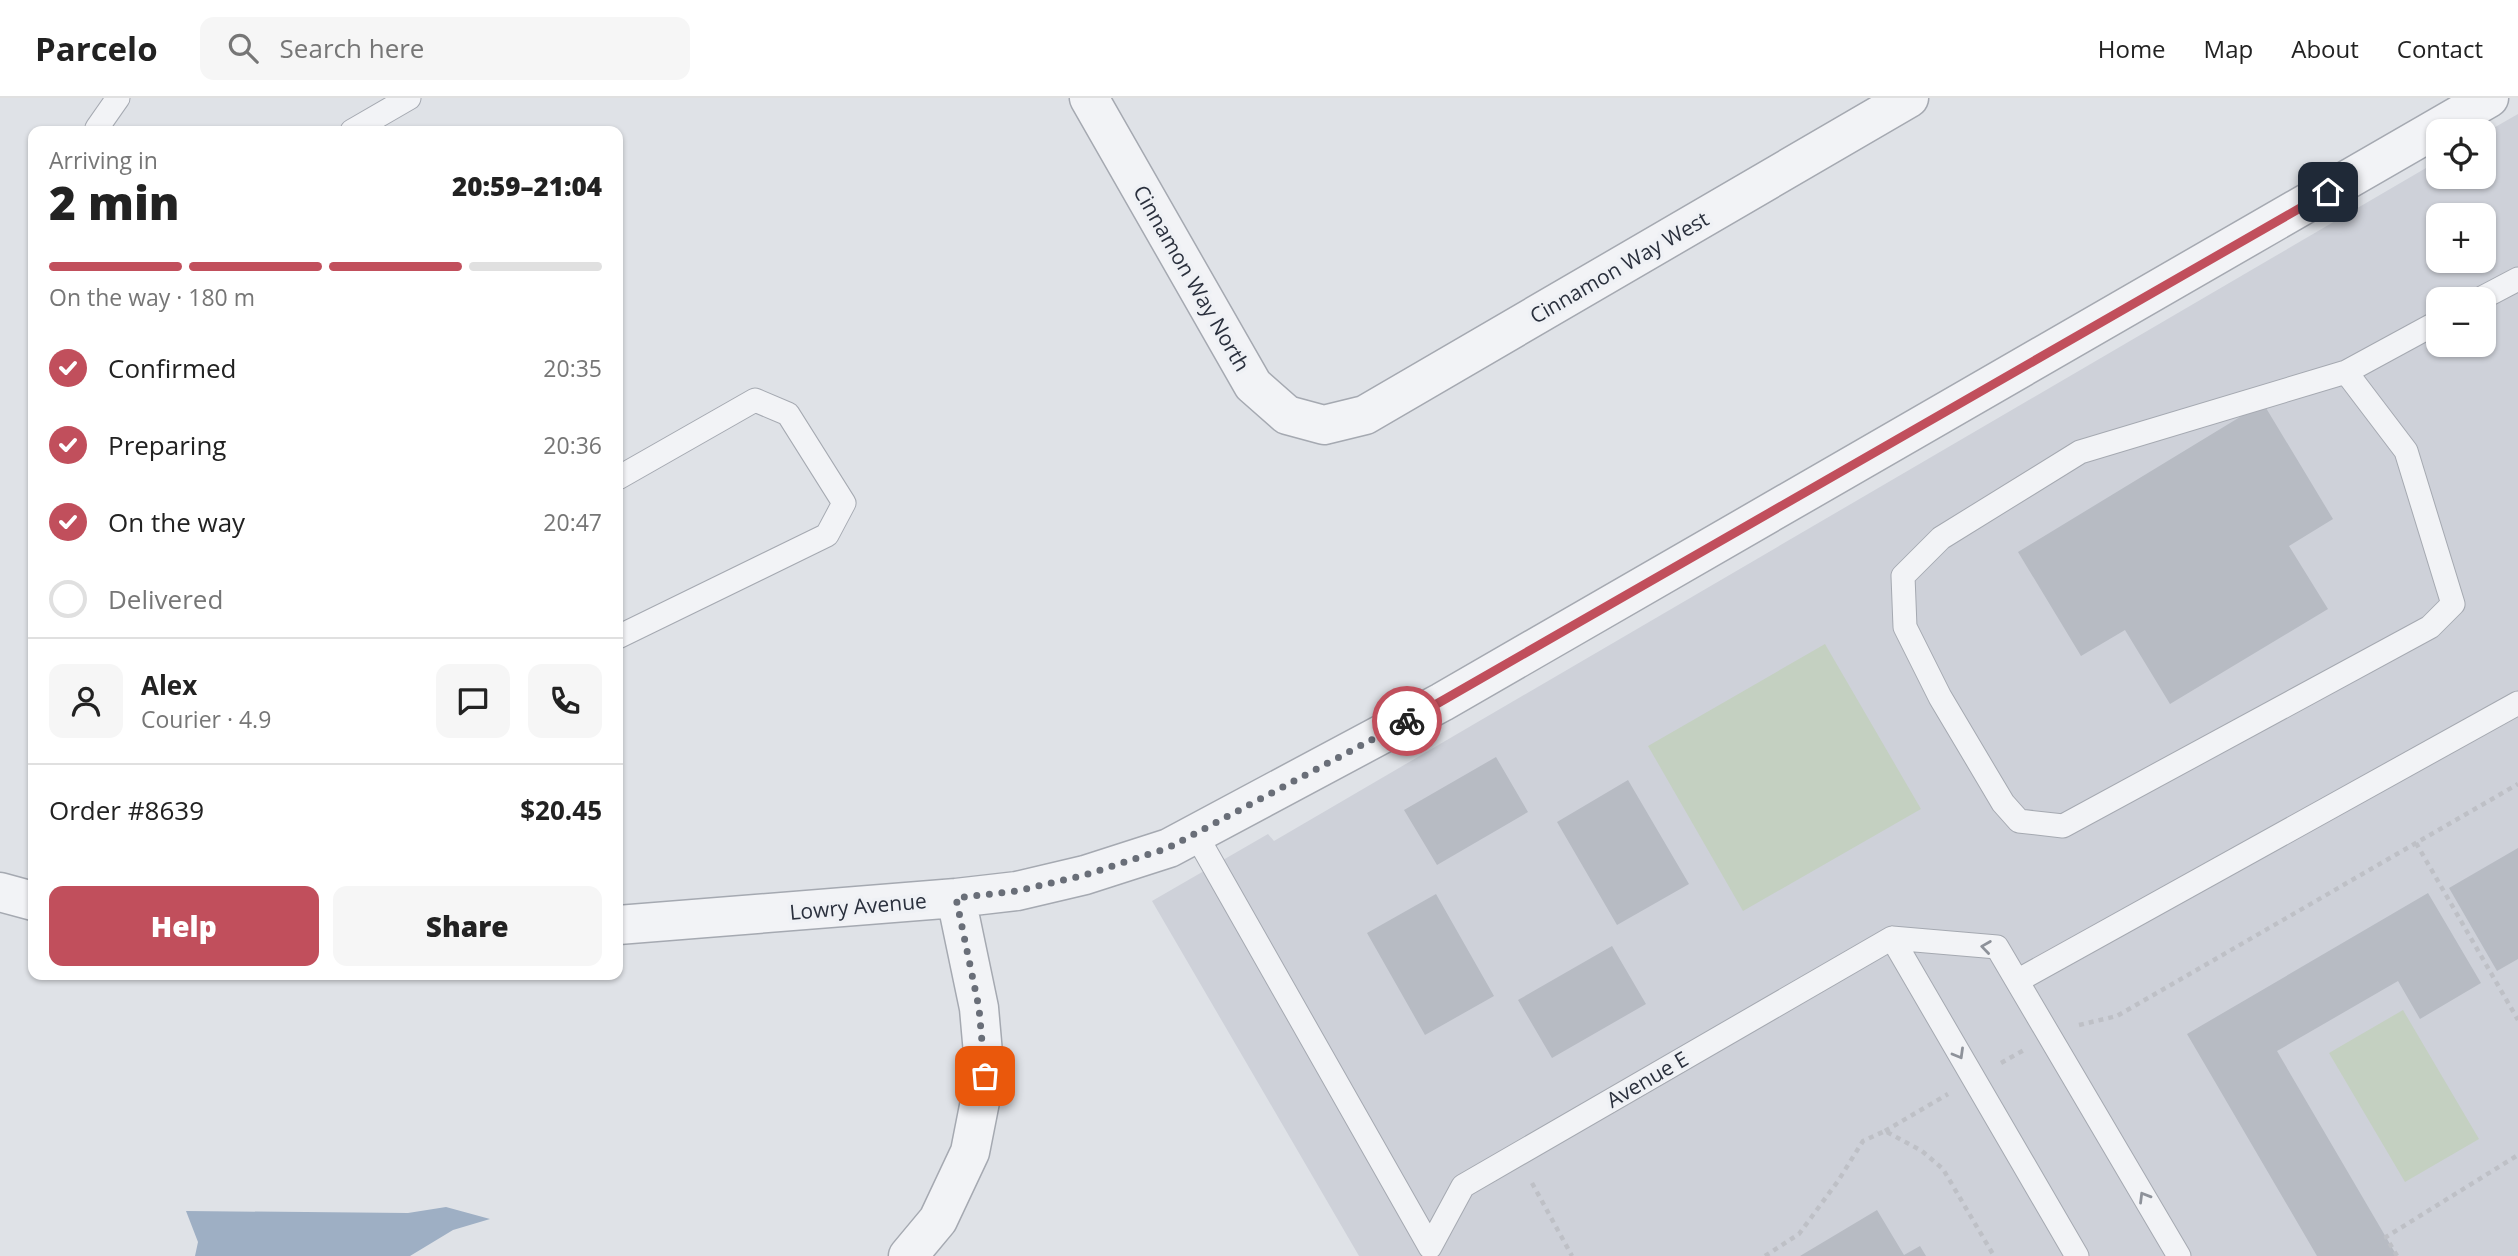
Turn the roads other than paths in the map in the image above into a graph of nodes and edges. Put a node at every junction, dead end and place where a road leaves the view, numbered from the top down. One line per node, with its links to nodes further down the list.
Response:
1 (118, 98): 6 (lane)
2 (409, 98): 7 (lane)
3 (1089, 98): 12 (street, Cinnamon Way North)
4 (1909, 98): 12 (street, Cinnamon Way West)
5 (2489, 98): 16 (street, Lowry Avenue)
6 (98, 126)
7 (361, 126)
8 (2518, 279): 9 (lane)
9 (2496, 291)
10 (2426, 329): 11 (lane)
11 (2346, 372): 11 (lane)
12 (1324, 425)
13 (623, 475): 14 (lane)
14 (623, 635)
15 (2518, 703): 22 (lane)
16 (1195, 833): 18 (street, Lowry Avenue); 23 (lane)
17 (0, 892): 19 (street)
18 (956, 898): 20 (street, Lowry Avenue); 24 (street)
19 (28, 900)
20 (623, 925)
21 (1892, 939): 22 (lane, one-way to 21); 23 (lane, Avenue E); 25 (lane, one-way to 25)
22 (2017, 981): 26 (lane, one-way to 22)
23 (1423, 1252)
24 (908, 1256)
25 (2077, 1256)
26 (2179, 1256)

